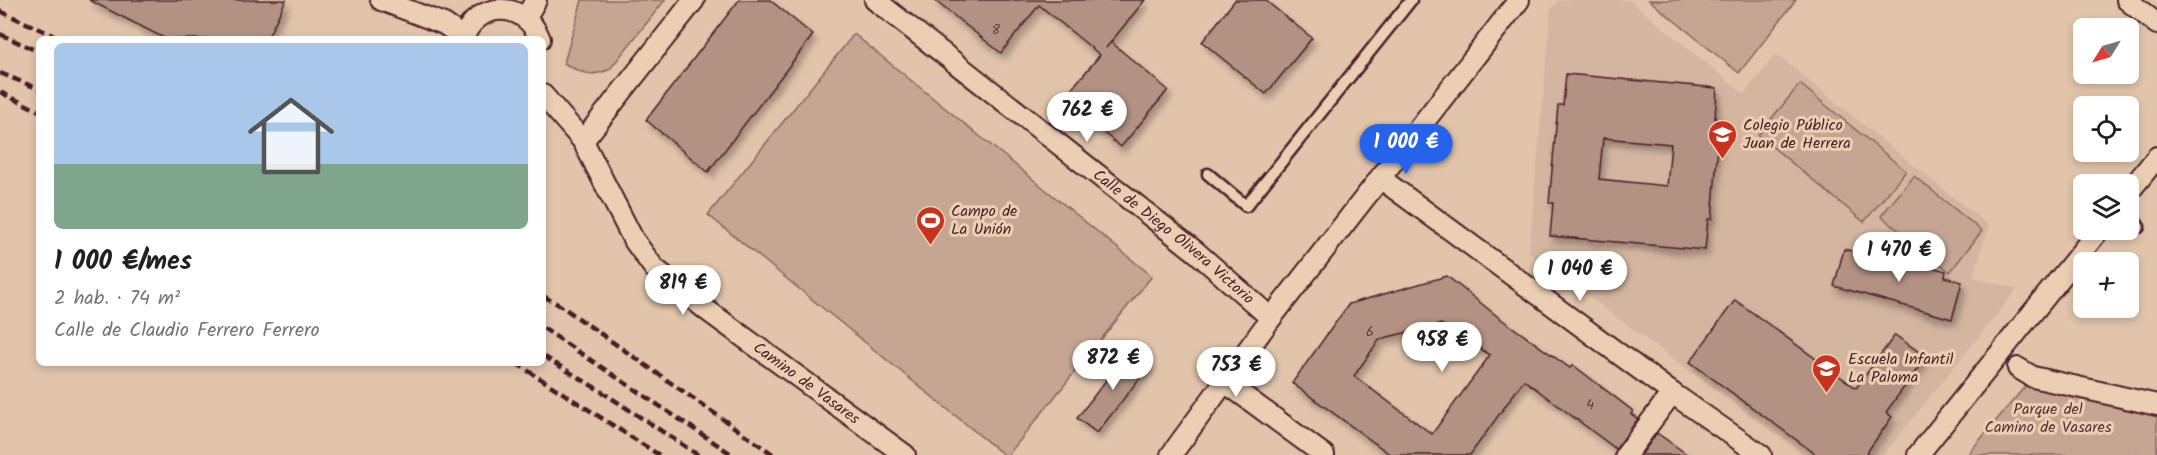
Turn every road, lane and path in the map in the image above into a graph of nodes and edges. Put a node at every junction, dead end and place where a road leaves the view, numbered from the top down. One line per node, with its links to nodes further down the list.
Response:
1 (381, 0): 9 (street)
2 (694, 0): 13 (street)
3 (875, 0): 19 (street, Calle de Diego Olivera Victorio)
4 (1412, 0): 15 (lane)
5 (1518, 0): 16 (street)
6 (2127, 0): 8 (street)
7 (531, 8): 10 (street); 11 (street)
8 (2157, 24)
9 (460, 36)
10 (464, 36)
11 (539, 36)
12 (546, 98): 13 (street, Camino de Vasares)
13 (583, 141): 24 (street, Camino de Vasares)
14 (2157, 158): 17 (street)
15 (1208, 174)
16 (1380, 178): 19 (street); 22 (street)
17 (2139, 180)
18 (2091, 240): 29 (street)
19 (1271, 318): 21 (street)
20 (2018, 368): 23 (street)
21 (1225, 382): 25 (street); 26 (street)
22 (1672, 393): 27 (street); 28 (street)
23 (2157, 405)
24 (905, 455)
25 (1171, 455)
26 (1324, 455)
27 (1626, 455)
28 (1761, 455)
29 (1918, 455)

